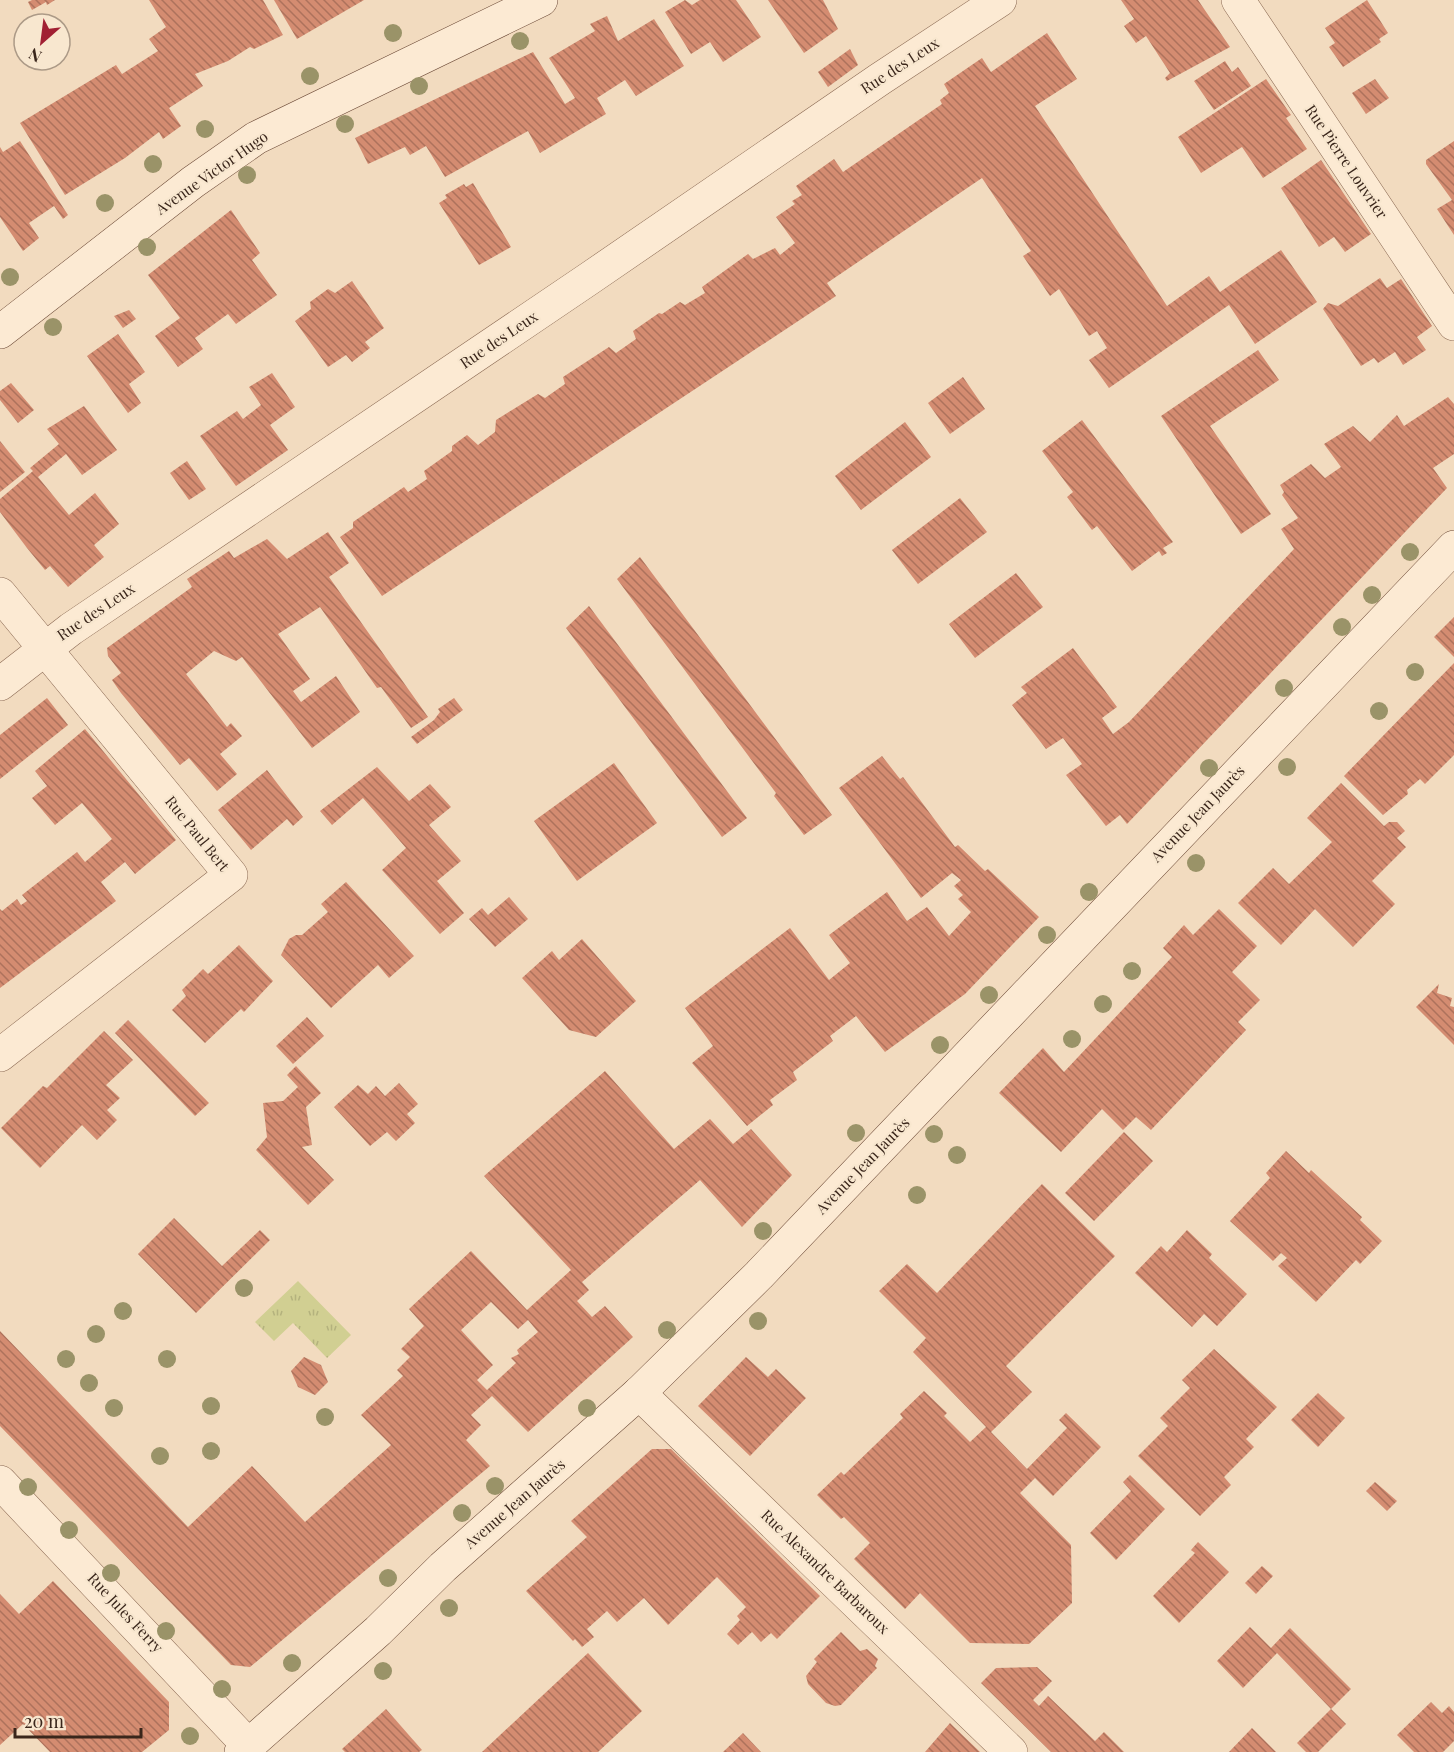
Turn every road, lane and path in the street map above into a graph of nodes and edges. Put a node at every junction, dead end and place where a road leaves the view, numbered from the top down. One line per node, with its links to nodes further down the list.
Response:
1 (541, 0): 5 (street, Avenue Victor Hugo)
2 (1000, 0): 8 (street, Rue des Leux)
3 (1238, 0): 4 (street, Rue Pierre Louvrier)
4 (1454, 324)
5 (0, 332)
6 (1454, 548): 11 (street, Avenue Jean Jaurès)
7 (0, 594): 8 (street, Rue Paul Bert)
8 (44, 648): 9 (street, Rue des Leux); 10 (street, Rue Paul Bert)
9 (0, 684)
10 (0, 1055)
11 (639, 1393): 13 (street, Avenue Jean Jaurès); 14 (street, Rue Alexandre Barbaroux)
12 (0, 1482): 13 (street, Rue Jules Ferry)
13 (244, 1749)
14 (1011, 1752)

